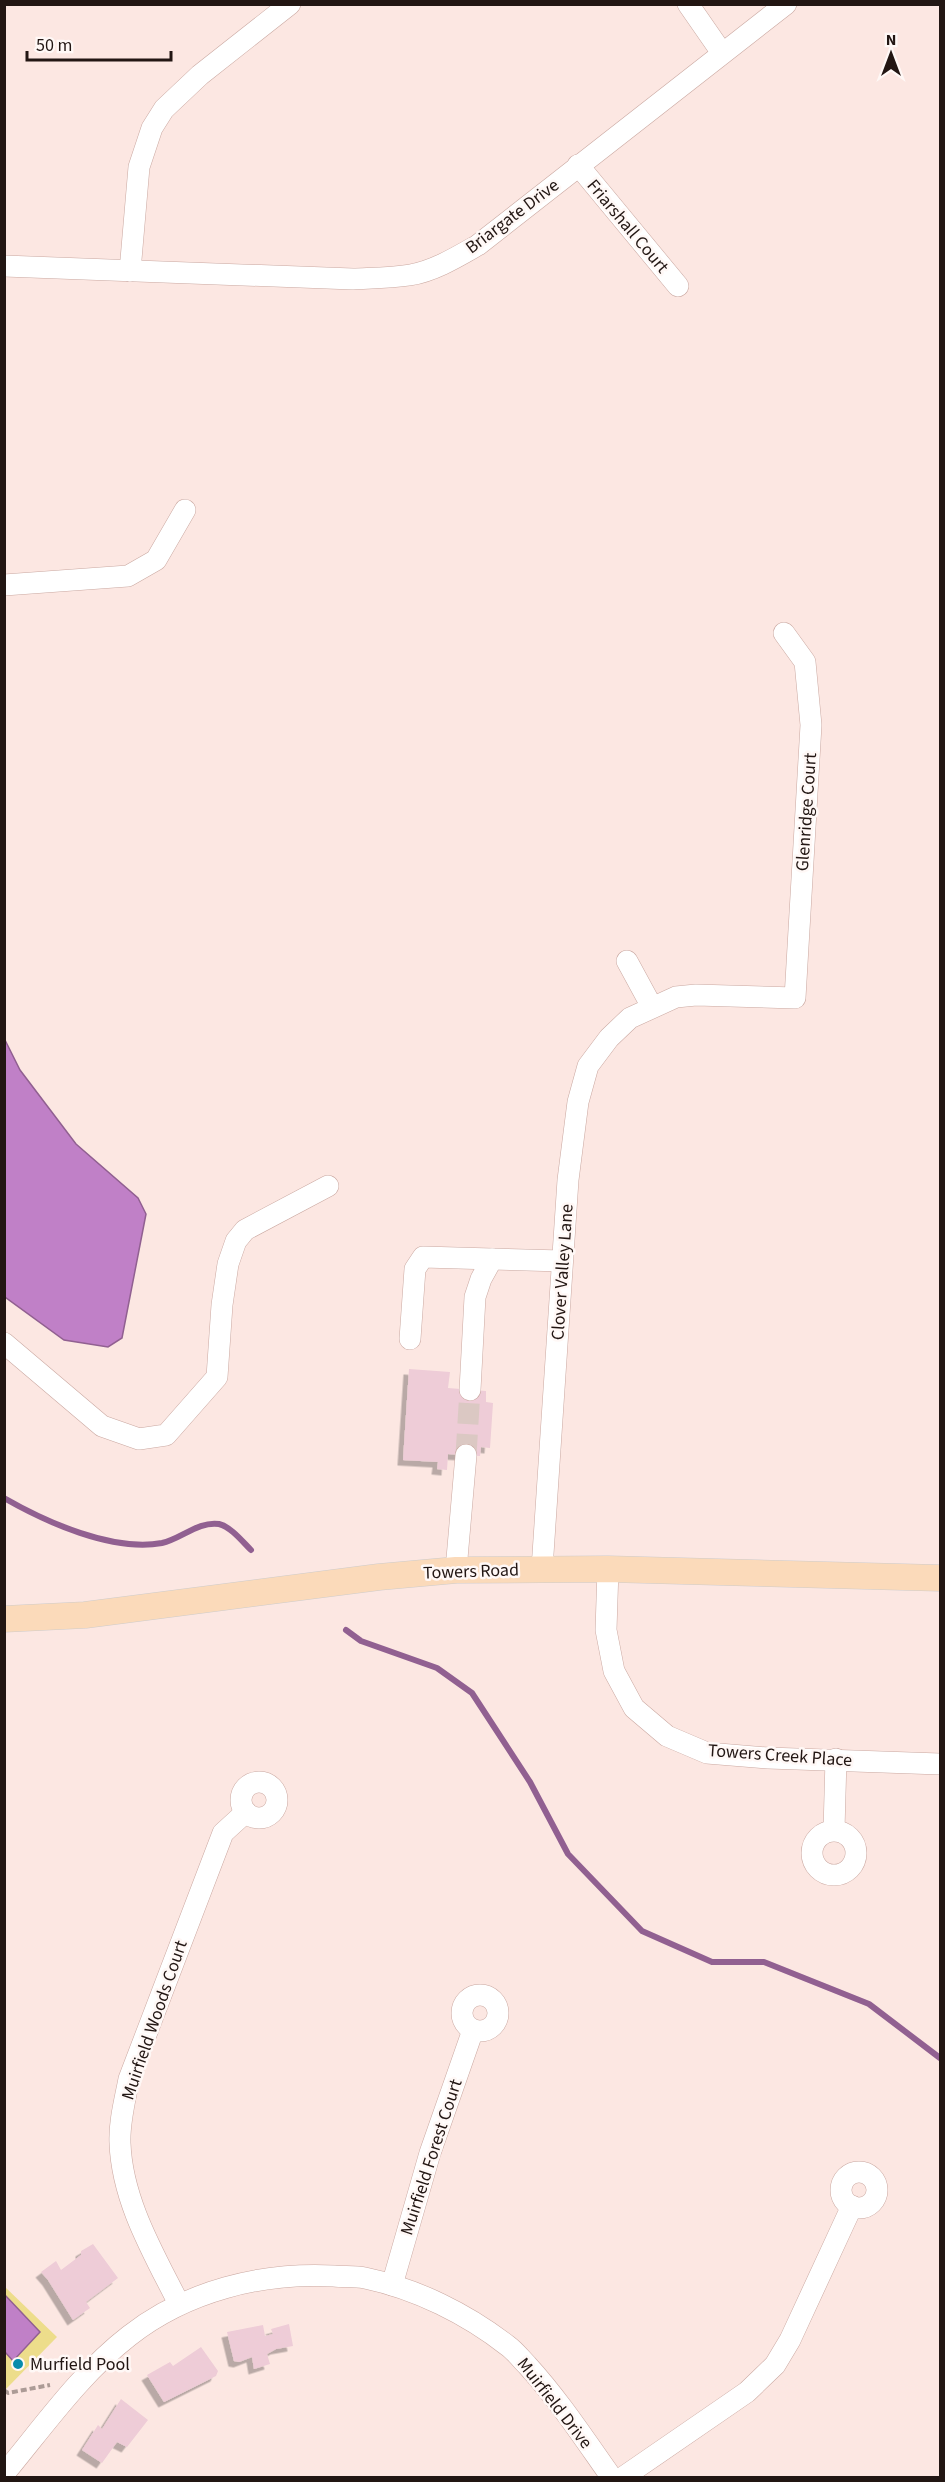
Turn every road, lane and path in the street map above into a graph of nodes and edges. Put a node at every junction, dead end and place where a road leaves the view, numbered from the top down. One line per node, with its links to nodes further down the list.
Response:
1 (291, 4): 7 (street)
2 (688, 4): 4 (street)
3 (786, 4): 4 (street, Briargate Drive)
4 (722, 53): 5 (street, Briargate Drive)
5 (578, 165): 7 (street, Briargate Drive); 8 (street, Friarshall Court)
6 (4, 266): 7 (street, Briargate Drive)
7 (130, 271)
8 (678, 286)
9 (185, 510): 10 (street)
10 (4, 585)
11 (784, 633): 13 (street, Glenridge Court)
12 (627, 961): 14 (street)
13 (795, 998): 14 (street, Clover Valley Lane)
14 (652, 1007): 17 (street, Clover Valley Lane)
15 (328, 1186): 19 (street)
16 (492, 1259): 17 (street); 18 (street); 20 (street)
17 (562, 1262): 22 (street, Clover Valley Lane)
18 (410, 1339)
19 (4, 1343)
20 (470, 1390)
21 (466, 1455): 24 (street)
22 (542, 1569): 23 (main road, Towers Road); 24 (main road, Towers Road)
23 (608, 1569): 25 (main road, Towers Road); 27 (street, Towers Creek Place)
24 (456, 1570): 26 (main road, Towers Road)
25 (940, 1578)
26 (4, 1619)
27 (836, 1759): 28 (street, Towers Creek Place); 30 (street)
28 (940, 1764)
29 (246, 1812): 34 (street, Muirfield Woods Court)
30 (834, 1830)
31 (473, 2030): 33 (street, Muirfield Forest Court)
32 (852, 2206): 39 (street)
33 (392, 2285): 34 (street, Muirfield Drive); 38 (street, Muirfield Drive)
34 (179, 2304): 37 (street, Muirfield Drive)
35 (50, 2385): 36 (path)
36 (4, 2390)
37 (4, 2474)
38 (612, 2478)
39 (622, 2478)

